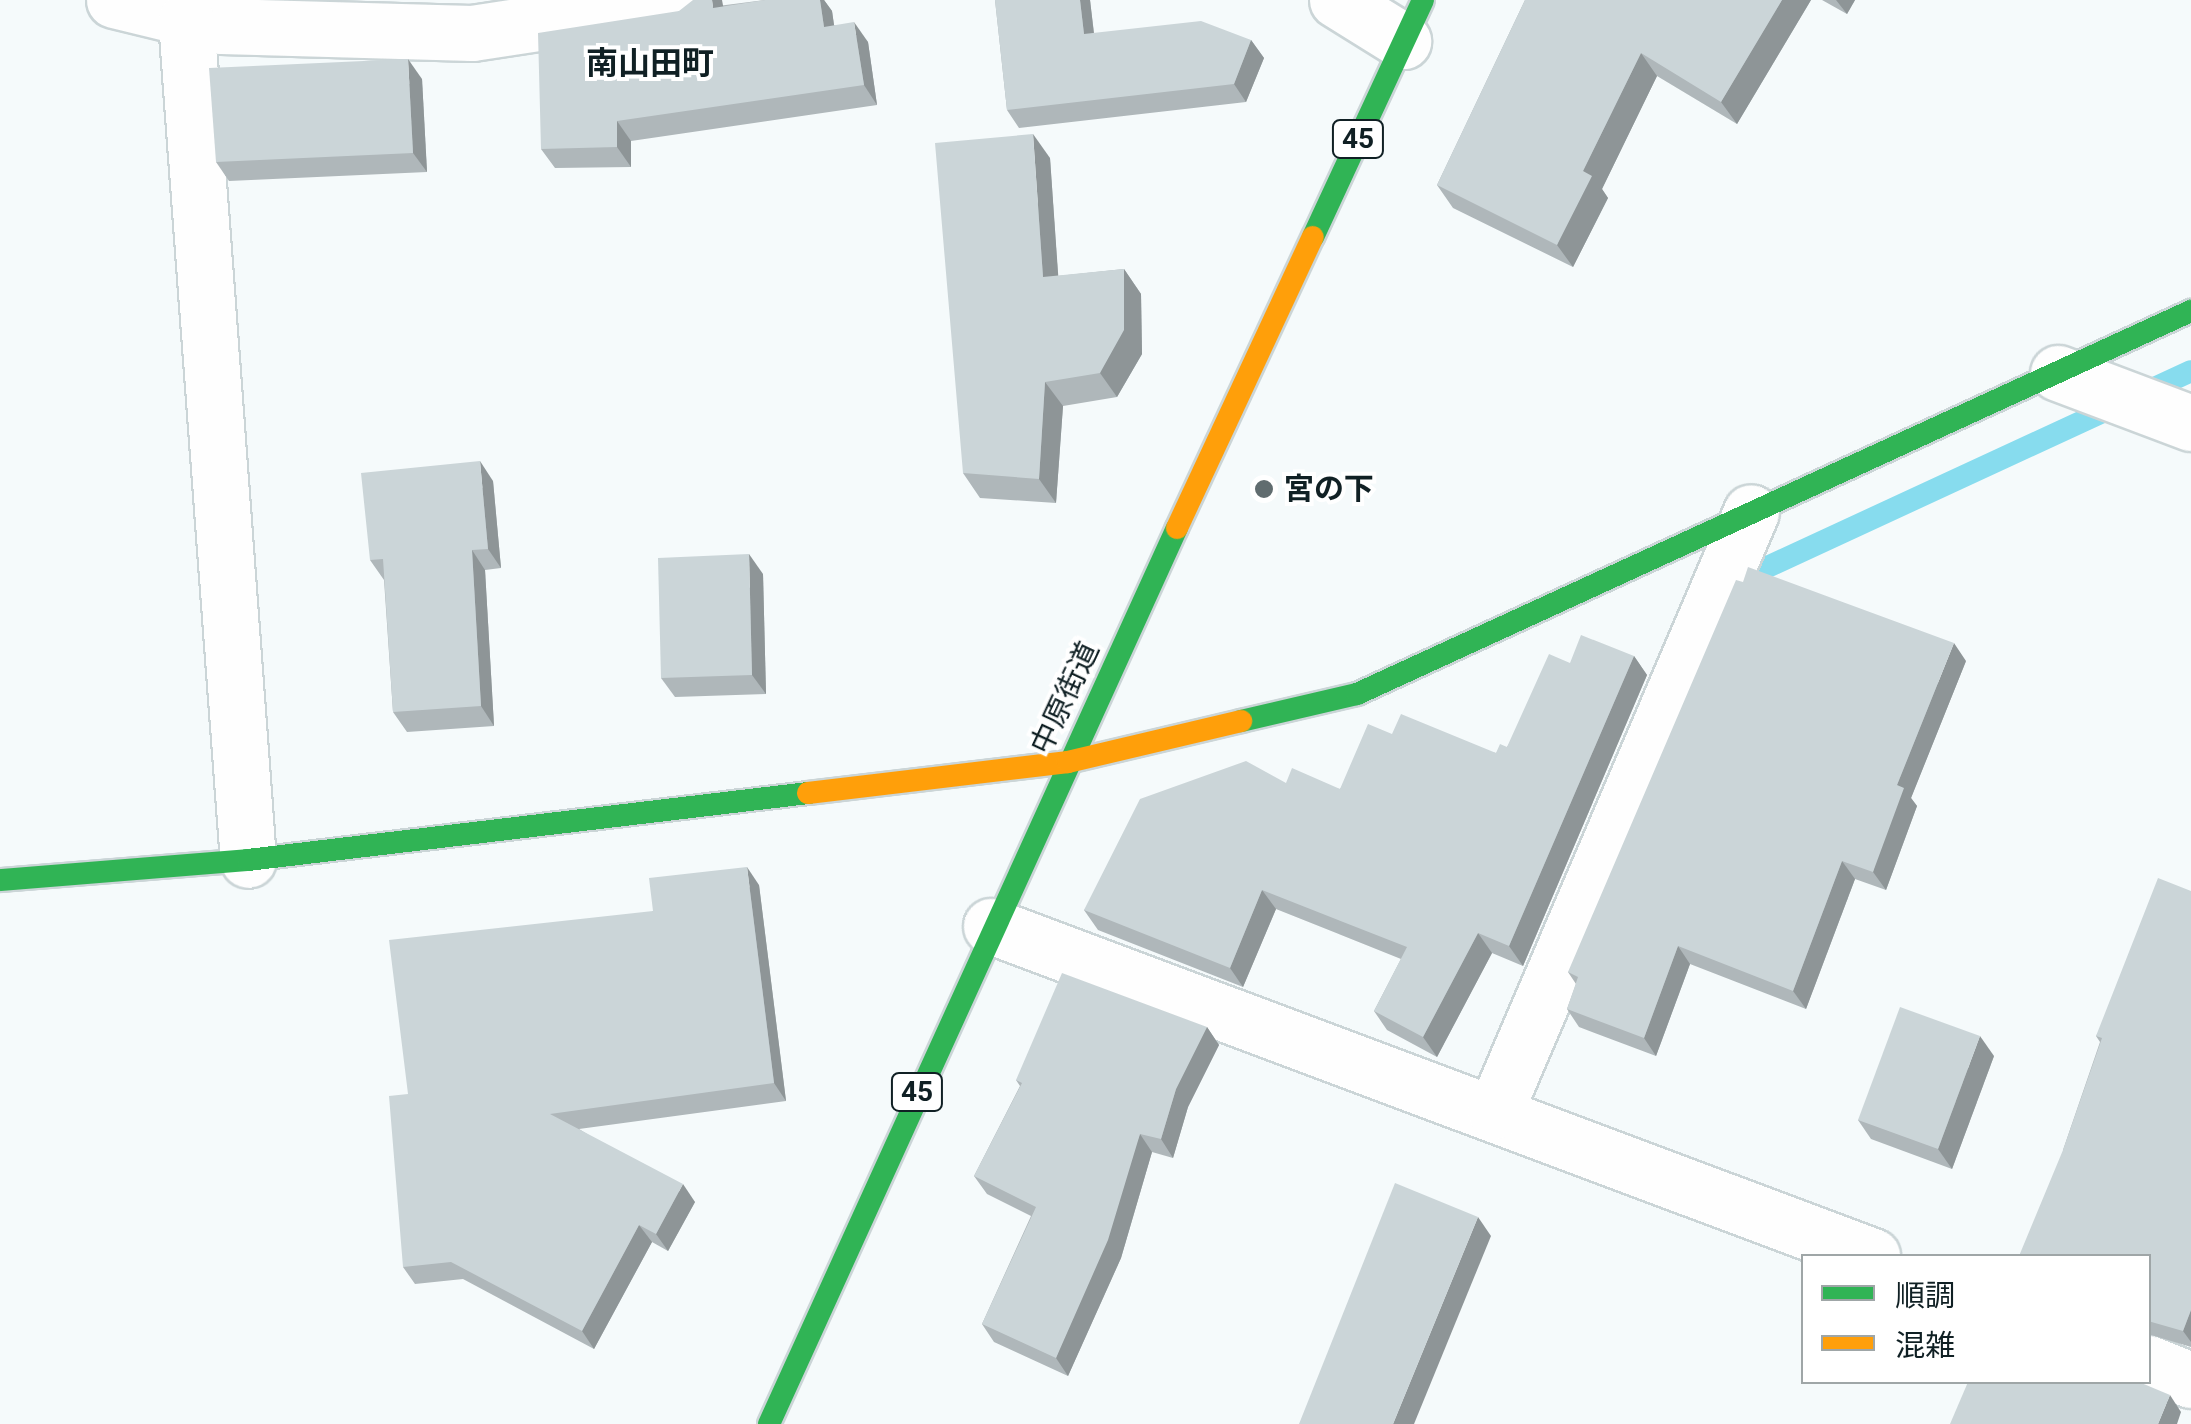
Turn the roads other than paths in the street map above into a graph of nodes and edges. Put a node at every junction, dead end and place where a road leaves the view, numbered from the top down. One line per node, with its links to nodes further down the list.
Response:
1 (114, 0): 4 (street)
2 (688, 0): 4 (street)
3 (1337, 0): 5 (street)
4 (186, 20): 11 (street)
5 (1413, 20): 10 (street, 中原街道 / 45)
6 (2191, 311): 7 (street)
7 (2065, 375): 8 (street); 9 (street)
8 (2189, 422)
9 (1751, 512): 10 (street); 14 (street)
10 (1068, 762): 11 (street); 13 (street, 中原街道 / 45)
11 (248, 860): 12 (street)
12 (0, 880)
13 (991, 926): 14 (street); 18 (street, 中原街道 / 45)
14 (1496, 1111): 15 (street)
15 (1867, 1254)
16 (2151, 1364): 17 (street)
17 (2191, 1380)
18 (770, 1424)

